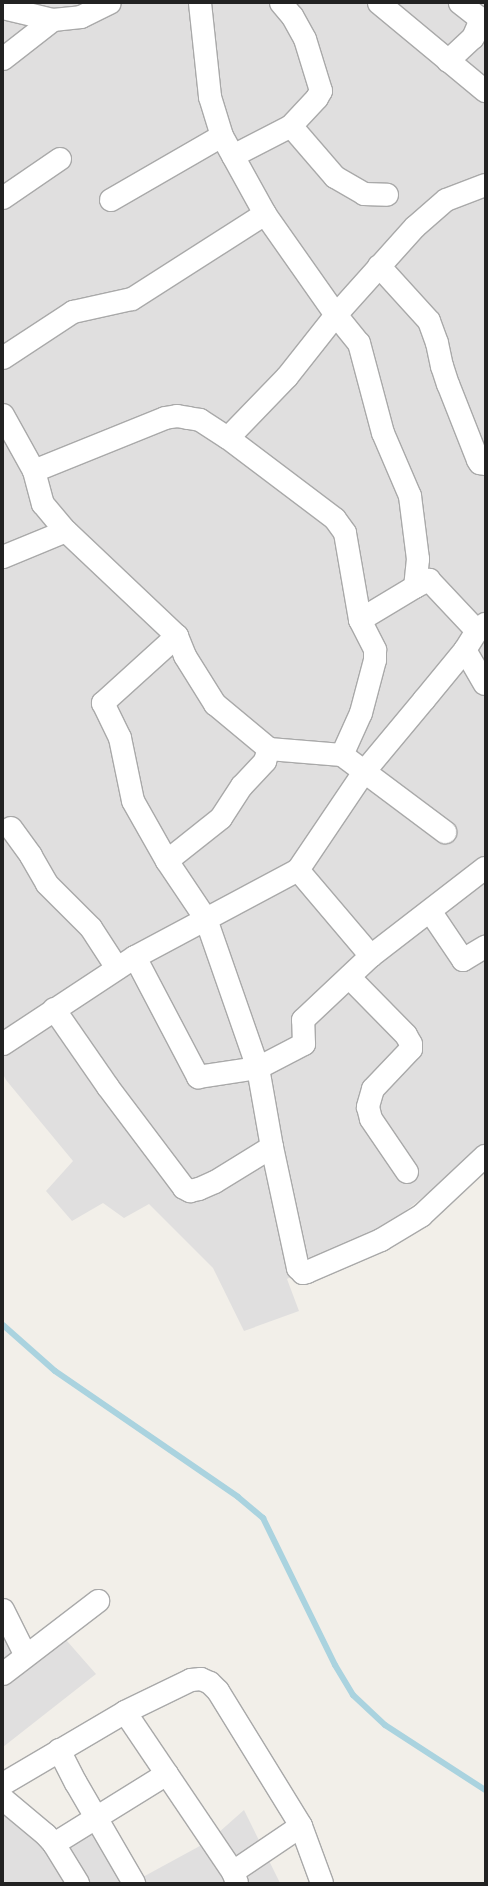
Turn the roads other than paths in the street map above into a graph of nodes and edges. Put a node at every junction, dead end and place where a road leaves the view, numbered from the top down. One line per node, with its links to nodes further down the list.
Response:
1 (110, 3): 7 (street)
2 (200, 3): 12 (street)
3 (281, 3): 11 (street)
4 (379, 3): 9 (street)
5 (460, 3): 9 (street)
6 (3, 8): 7 (street)
7 (53, 20): 8 (street)
8 (3, 59)
9 (448, 61): 10 (street)
10 (485, 91)
11 (291, 126): 13 (street); 16 (street)
12 (222, 136): 13 (street); 18 (street)
13 (233, 156): 19 (street)
14 (60, 159): 17 (street)
15 (485, 185): 20 (street)
16 (387, 195)
17 (3, 198)
18 (111, 200)
19 (265, 214): 21 (street); 22 (street)
20 (379, 266): 21 (street); 25 (street)
21 (336, 315): 24 (street); 29 (street)
22 (3, 358)
23 (3, 415): 26 (street)
24 (228, 438): 26 (street); 30 (street)
25 (485, 464)
26 (34, 471): 27 (street)
27 (66, 531): 28 (street); 32 (street)
28 (3, 557)
29 (415, 587): 30 (street); 31 (street)
30 (360, 620): 36 (street)
31 (481, 627): 33 (street)
32 (177, 636): 35 (street); 40 (street)
33 (465, 650): 34 (street); 37 (street)
34 (485, 684)
35 (268, 749): 36 (street); 40 (street)
36 (342, 755): 37 (street)
37 (364, 772): 39 (street); 42 (street)
38 (11, 828): 47 (street)
39 (445, 832)
40 (166, 861): 44 (street)
41 (485, 868): 43 (street)
42 (298, 870): 44 (street); 46 (street)
43 (430, 911): 45 (street); 46 (street)
44 (206, 919): 47 (street); 51 (street)
45 (485, 947)
46 (371, 956): 48 (street)
47 (126, 962): 49 (street); 51 (street)
48 (349, 977): 51 (street); 54 (street)
49 (54, 1010): 50 (street); 52 (street)
50 (3, 1044)
51 (258, 1068): 52 (street)
52 (272, 1147): 53 (street)
53 (485, 1156)
54 (407, 1172)
55 (98, 1601): 57 (street)
56 (3, 1610): 57 (street)
57 (26, 1656): 58 (street)
58 (3, 1674)
59 (125, 1712): 60 (street); 61 (street); 65 (street)
60 (59, 1750): 62 (street); 64 (street)
61 (167, 1774): 64 (street); 67 (street)
62 (3, 1784)
63 (3, 1799): 66 (street)
64 (96, 1817): 66 (street); 69 (street)
65 (301, 1826): 67 (street); 70 (street)
66 (54, 1844): 68 (street)
67 (235, 1878)
68 (78, 1883)
69 (134, 1883)
70 (322, 1883)

